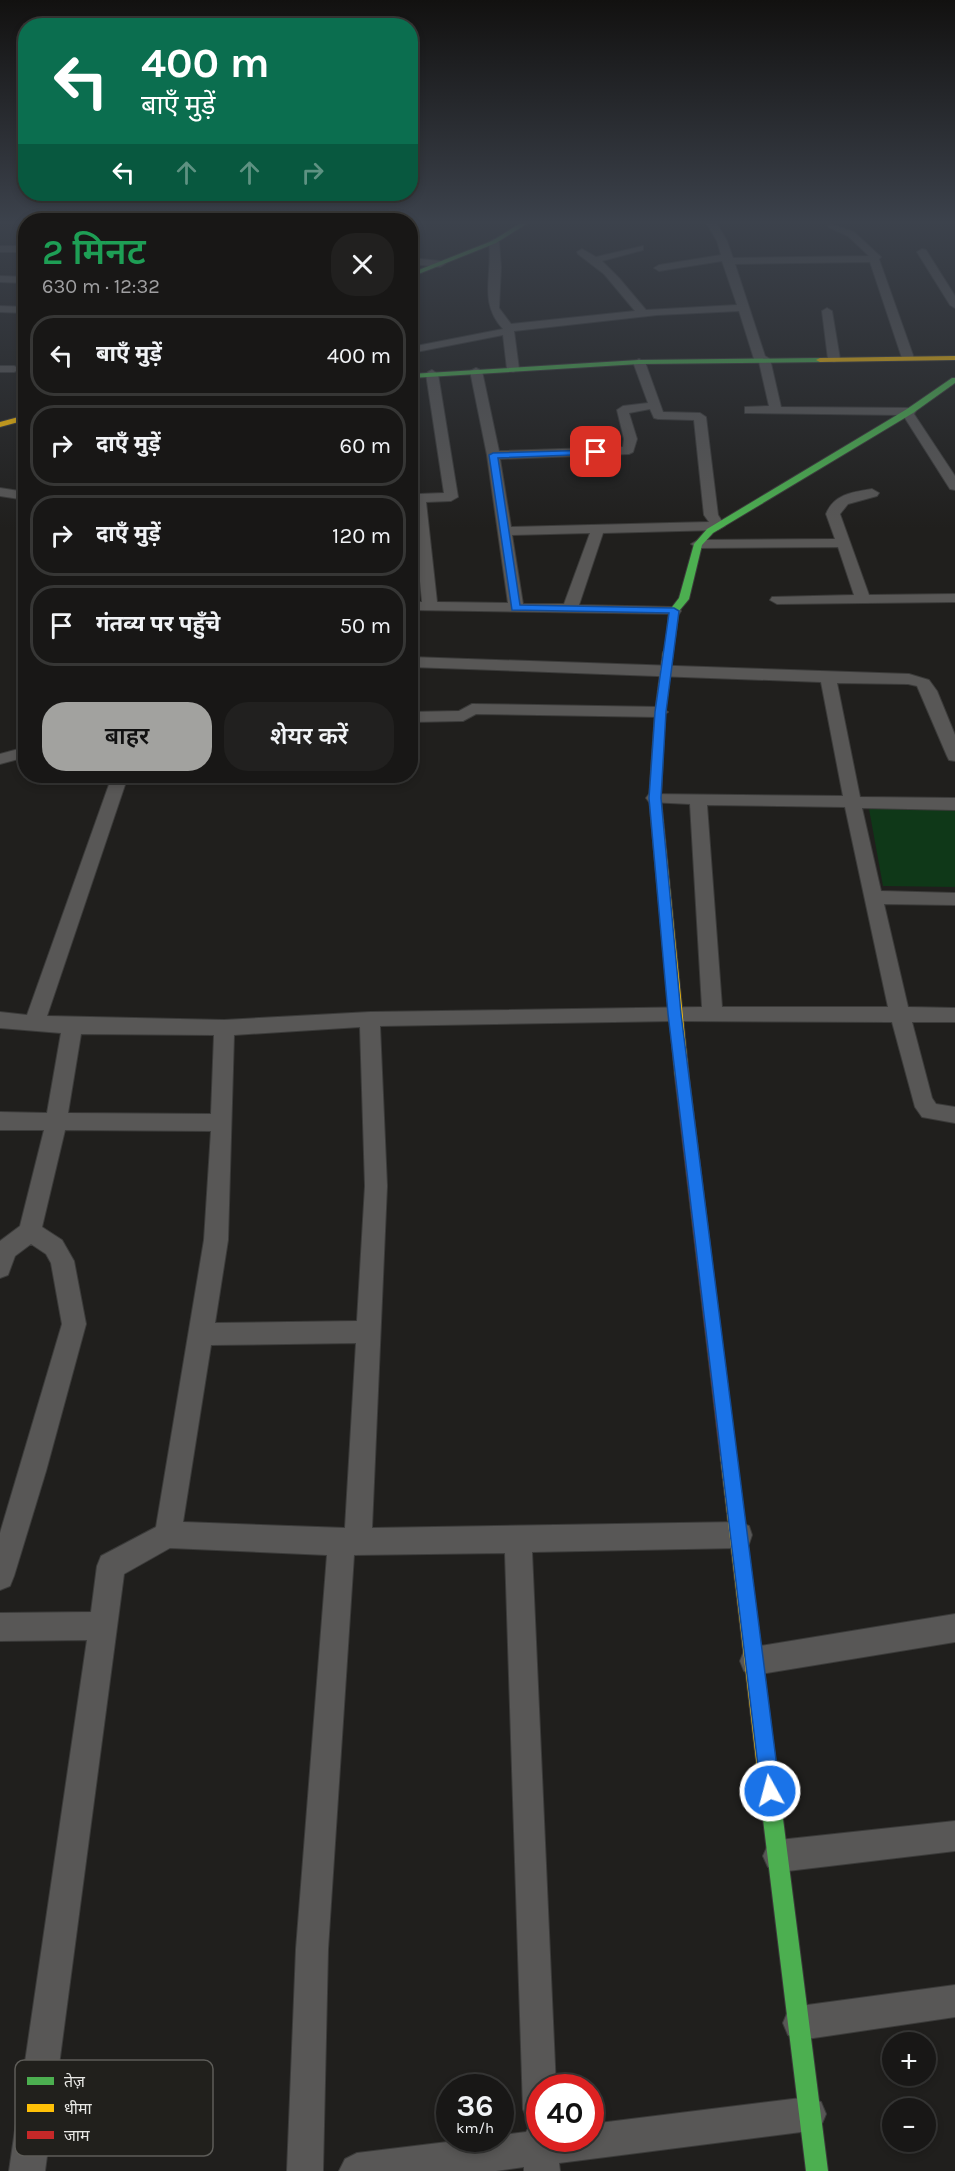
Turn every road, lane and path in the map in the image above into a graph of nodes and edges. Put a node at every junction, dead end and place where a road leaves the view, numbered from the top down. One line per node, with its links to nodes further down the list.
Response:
1 (504, 325): 6 (street)
2 (548, 325): 6 (street)
3 (748, 325): 10 (street)
4 (829, 325): 11 (street)
5 (897, 325): 8 (street)
6 (508, 330): 7 (street); 15 (street)
7 (418, 352)
8 (908, 358): 9 (street); 11 (street)
9 (955, 358)
10 (762, 359): 11 (street); 12 (street); 21 (street)
11 (834, 359)
12 (639, 362): 15 (street); 19 (street)
13 (0, 369): 14 (street)
14 (14, 369)
15 (513, 369): 16 (street)
16 (476, 371): 17 (street); 25 (street)
17 (421, 375): 39 (street)
18 (954, 385): 22 (street)
19 (655, 405): 25 (street); 30 (street)
20 (748, 410): 21 (street)
21 (776, 410): 22 (street)
22 (909, 411): 26 (street); 30 (street)
23 (18, 419): 24 (street)
24 (0, 424)
25 (493, 455): 32 (street)
26 (955, 486)
27 (0, 492): 29 (street)
28 (872, 493): 33 (street)
29 (18, 495)
30 (718, 526): 31 (street); 34 (street)
31 (598, 529): 32 (street); 41 (street)
32 (505, 531): 40 (street)
33 (842, 543): 34 (street); 36 (street)
34 (698, 544): 42 (street)
35 (955, 598): 36 (street)
36 (863, 599): 37 (street)
37 (777, 600)
38 (418, 606): 39 (street)
39 (430, 607): 40 (street)
40 (516, 608): 41 (street)
41 (570, 609): 42 (street)
42 (674, 611): 44 (street)
43 (418, 662): 44 (street)
44 (667, 672): 45 (street); 46 (street)
45 (828, 678): 49 (street); 54 (street)
46 (660, 712): 47 (street); 52 (street)
47 (418, 717)
48 (18, 755): 50 (street)
49 (955, 756)
50 (0, 759)
51 (118, 783): 64 (street)
52 (655, 798): 53 (street); 58 (street)
53 (698, 799): 54 (street); 59 (street)
54 (852, 803): 55 (street); 56 (street)
55 (955, 804)
56 (872, 897): 57 (street); 60 (street)
57 (955, 899)
58 (674, 1014): 59 (street); 62 (street); 76 (street)
59 (713, 1015): 60 (street)
60 (899, 1015): 61 (street); 67 (street)
61 (955, 1015)
62 (370, 1019): 66 (street); 73 (street)
63 (0, 1020): 64 (street)
64 (35, 1022): 65 (street)
65 (72, 1026): 66 (street); 69 (street)
66 (224, 1028): 70 (street)
67 (955, 1115)
68 (0, 1121): 69 (street)
69 (56, 1123): 70 (street); 71 (street)
70 (222, 1124): 74 (street)
71 (30, 1231): 72 (street); 79 (street)
72 (2, 1256)
73 (367, 1332): 74 (street); 78 (street)
74 (200, 1334): 75 (street)
75 (168, 1535): 78 (street); 80 (street)
76 (740, 1535): 77 (street); 83 (street)
77 (518, 1538): 78 (street); 89 (street)
78 (349, 1541): 94 (street)
79 (0, 1576)
80 (102, 1626): 81 (street); 88 (street)
81 (0, 1628)
82 (955, 1628): 83 (street)
83 (754, 1661): 85 (street)
84 (955, 1836): 85 (street)
85 (778, 1856): 87 (street)
86 (955, 2001): 87 (street)
87 (800, 2023): 90 (street)
88 (42, 2060)
89 (539, 2074)
90 (809, 2114): 91 (street); 96 (street)
91 (542, 2153): 95 (street)
92 (29, 2156): 93 (street)
93 (27, 2171)
94 (305, 2171)
95 (357, 2171)
96 (816, 2171)

